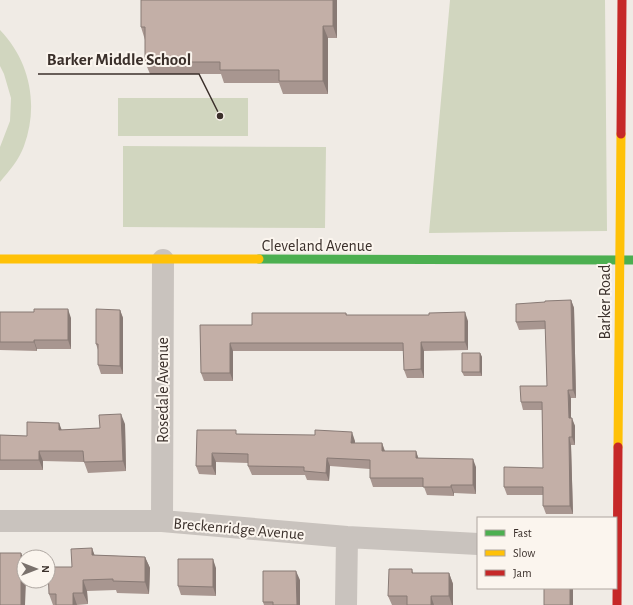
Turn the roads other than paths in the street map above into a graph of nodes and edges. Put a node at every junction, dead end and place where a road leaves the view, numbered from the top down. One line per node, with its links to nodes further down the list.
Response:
1 (622, 0): 4 (street, Barker Road)
2 (0, 259): 3 (street, Cleveland Avenue)
3 (163, 260): 4 (street, Cleveland Avenue); 7 (street, Rosedale Avenue)
4 (620, 260): 5 (street, Cleveland Avenue); 10 (street, Barker Road)
5 (633, 260)
6 (0, 521): 7 (street, Breckenridge Avenue)
7 (162, 521): 8 (street, Breckenridge Avenue)
8 (347, 537): 9 (street, Breckenridge Avenue); 11 (street)
9 (477, 544)
10 (617, 551): 12 (street, Barker Road)
11 (346, 605)
12 (617, 605)

